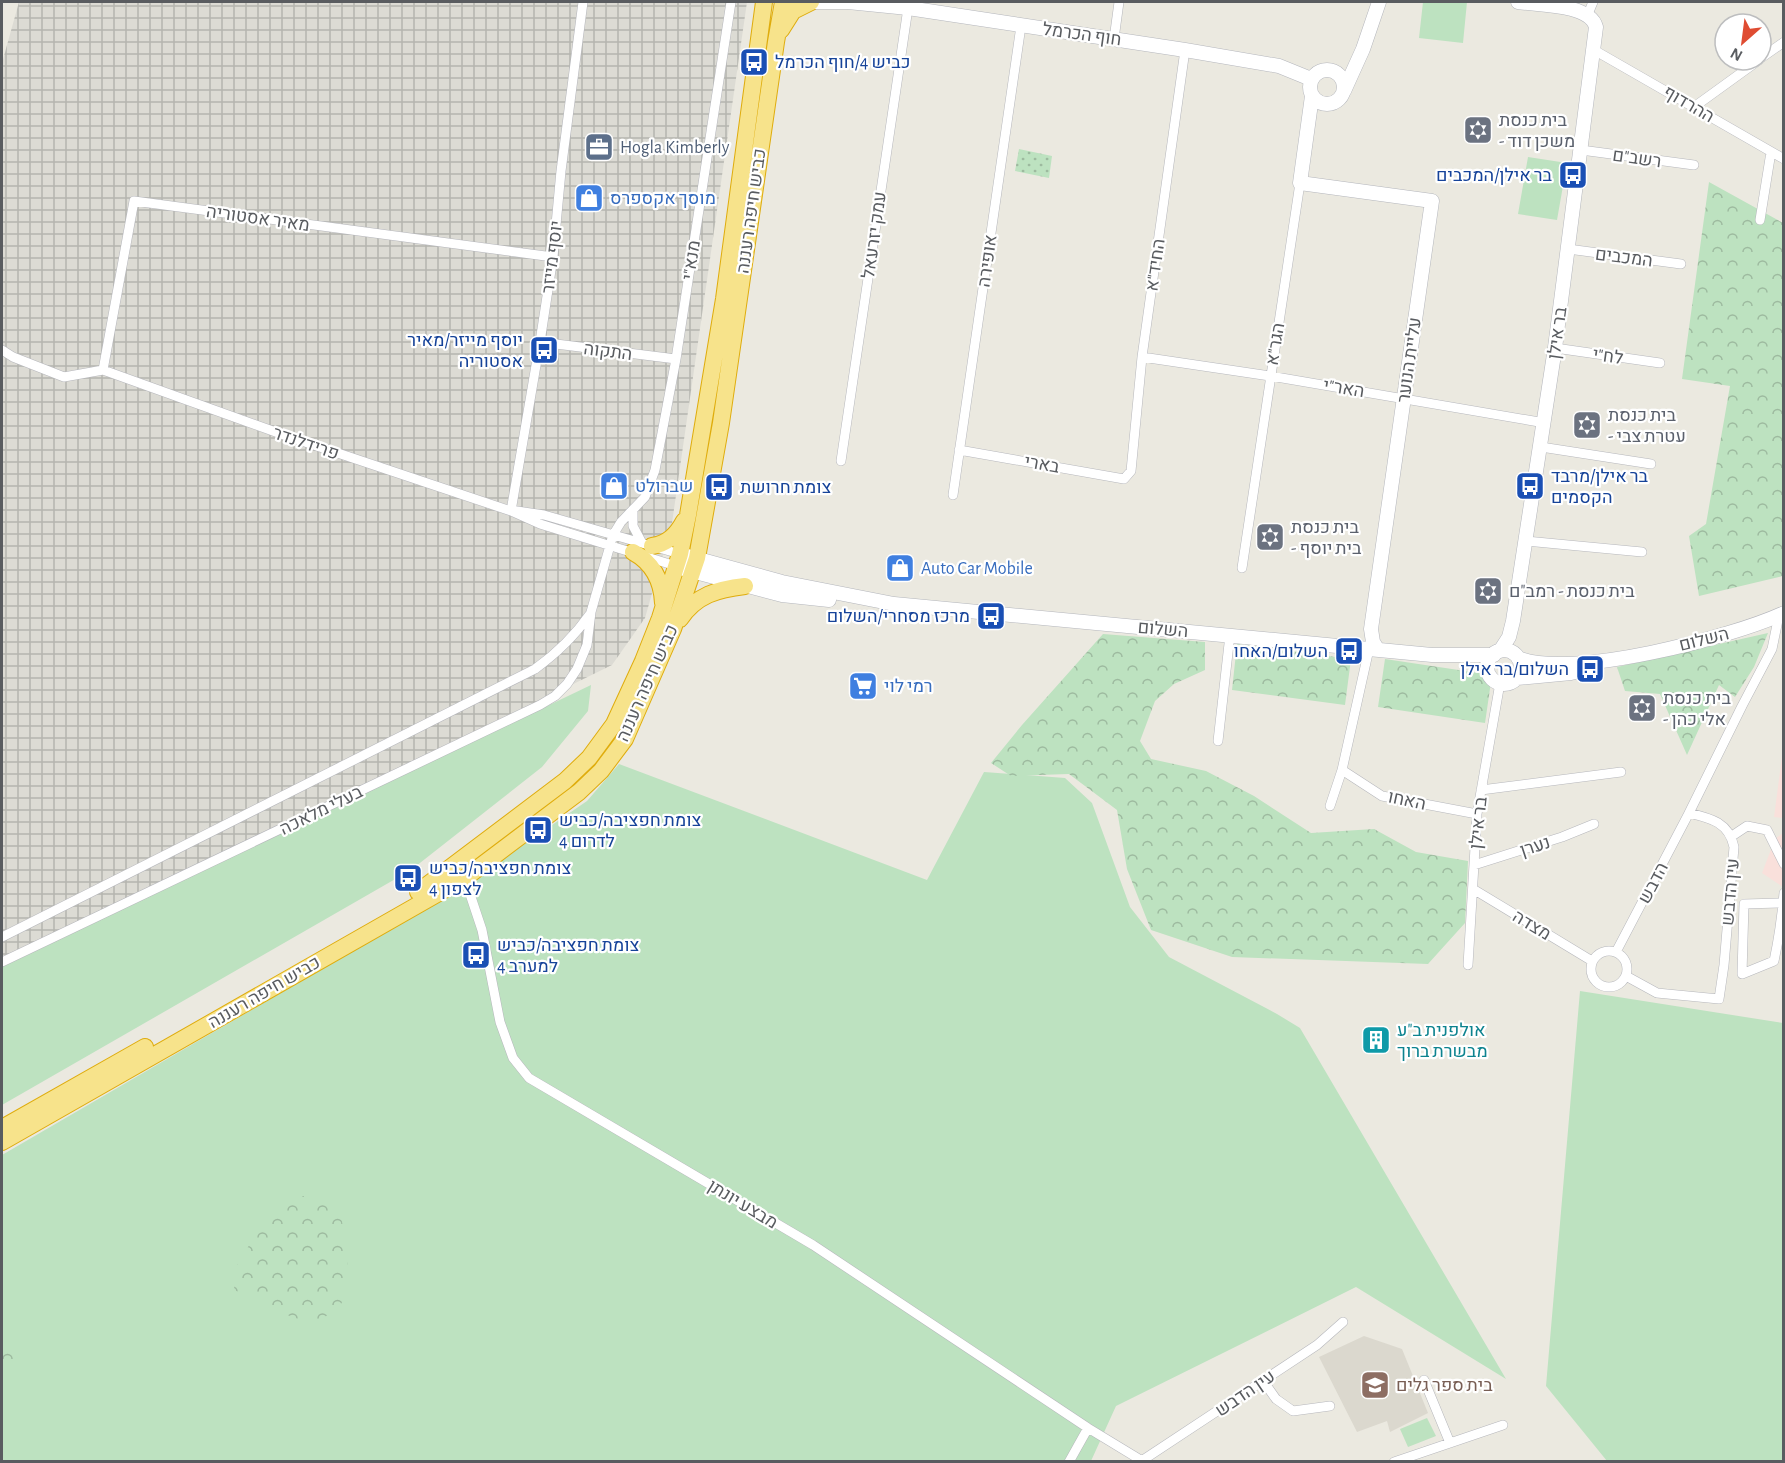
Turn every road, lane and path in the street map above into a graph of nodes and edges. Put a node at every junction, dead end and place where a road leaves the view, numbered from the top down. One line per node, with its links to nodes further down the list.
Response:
1 (583, 2): 33 (street, יוסף מייזר)
2 (731, 2): 39 (street, מנא"י)
3 (764, 2): 53 (highway, כביש חיפה רעננה)
4 (783, 2): 14 (highway, כביש חיפה רעננה)
5 (808, 2): 6 (street, חוף הכרמל); 14 (highway)
6 (848, 2): 10 (street, חוף הכרמל)
7 (1119, 2): 13 (street)
8 (1379, 2): 15 (street)
9 (1518, 2): 11 (street)
10 (910, 5): 12 (street, חוף הכרמל); 47 (street, עמק יזרעאל)
11 (1591, 8): 17 (street, בר אילן)
12 (1021, 26): 13 (street, חוף הכרמל); 46 (street, אופירה)
13 (1114, 39): 16 (street, חוף הכרמל)
14 (776, 42): 59 (highway, כביש חיפה רעננה)
15 (1363, 49): 18 (street); 21 (street)
16 (1185, 50): 20 (street, חוף הכרמל); 38 (street, החיד"א)
17 (1594, 50): 24 (street, ההרדוף); 26 (street, בר אילן)
18 (1336, 72): 20 (street); 21 (street)
19 (1742, 72): 24 (street)
20 (1311, 79): 22 (street)
21 (1344, 91): 23 (street)
22 (1312, 96): 23 (street); 25 (street, הגר"א)
23 (1330, 104): 25 (street)
24 (1694, 107): 27 (street, ההרדוף)
25 (1309, 120): 30 (street, הגר"א)
26 (1581, 150): 29 (street, רשב"ם); 32 (street, בר אילן)
27 (1771, 152): 28 (street, ההרדוף); 31 (street)
28 (1784, 159)
29 (1694, 165)
30 (1300, 183): 42 (street, הגר"א); 43 (street, עליית הנוער)
31 (1760, 220)
32 (1568, 249): 34 (street, המכבים); 36 (street, בר אילן)
33 (553, 257): 35 (street, יוסף מייזר); 41 (street, מאיר אסטוריה)
34 (1681, 264)
35 (540, 342): 39 (street, התקוה); 51 (street, יוסף מייזר)
36 (1555, 348): 40 (street, לח"י); 44 (street, בר אילן)
37 (2, 350): 41 (street)
38 (1143, 357): 42 (street, האר"י); 49 (street, החיד"א)
39 (676, 359): 52 (street, מנא"י)
40 (1660, 363)
41 (103, 370): 51 (street, פרידלנדר)
42 (1270, 376): 43 (street, האר"י); 60 (street, הגר"א)
43 (1403, 398): 44 (street, האר"י); 68 (street, עליית הנוער)
44 (1545, 423): 45 (street, בר אילן)
45 (1541, 447): 48 (street); 55 (street, בר אילן)
46 (959, 450): 49 (street, בארי); 50 (street, אופירה)
47 (841, 461)
48 (1651, 464)
49 (1124, 479)
50 (953, 495)
51 (512, 511): 54 (street, פרידלנדר)
52 (633, 511): 54 (street, מנא"י); 56 (street)
53 (688, 515): 56 (highway); 58 (highway, כביש חיפה רעננה)
54 (612, 540): 56 (street, פרידלנדר); 64 (street, בעלי מלאכה)
55 (1526, 541): 57 (street); 69 (street, בר אילן)
56 (642, 547): 58 (street, פרידלנדר); 58 (street, פרידלנדר); 63 (highway)
57 (1642, 552)
58 (678, 560): 59 (street, פרידלנדר); 63 (highway, כביש חיפה רעננה)
59 (695, 565): 61 (street, השלום); 62 (street, השלום); 66 (highway, כביש חיפה רעננה)
60 (1242, 568)
61 (746, 586): 62 (street, השלום); 66 (highway)
62 (894, 604): 67 (street, השלום)
63 (663, 609): 87 (highway, כביש חיפה רעננה)
64 (591, 612): 91 (street, בעלי מלאכה); 94 (street, בעלי מלאכה)
65 (1781, 614): 72 (street, השלום); 81 (street)
66 (673, 629): 87 (highway, כביש חיפה רעננה)
67 (1230, 635): 68 (street, השלום); 76 (street)
68 (1373, 649): 70 (street, השלום); 77 (street)
69 (1497, 653): 70 (street, השלום); 71 (street); 73 (street)
70 (1432, 655): 73 (street, השלום)
71 (1518, 658): 72 (street, השלום); 74 (street)
72 (1623, 658): 74 (street, השלום)
73 (1489, 673): 75 (street)
74 (1516, 678): 75 (street)
75 (1500, 683): 79 (street, בר אילן)
76 (1218, 741)
77 (1342, 770): 80 (street); 82 (street, האחו)
78 (1621, 772): 79 (street)
79 (1481, 790): 82 (street, בר אילן)
80 (1330, 806)
81 (1689, 813): 84 (street, עין הדבש); 92 (street, הדבש)
82 (1478, 814): 86 (street, בר אילן)
83 (1594, 824): 86 (street, נערן)
84 (1732, 836): 85 (street); 96 (street, עין הדבש)
85 (1784, 864)
86 (1474, 865): 88 (street, בר אילן)
87 (461, 871): 97 (highway, כביש חיפה רעננה); 98 (highway, כביש חיפה רעננה); 104 (street, מבצע יונתן)
88 (1473, 889): 93 (street, מצדה); 95 (street, בר אילן)
89 (1784, 893): 90 (street)
90 (1783, 903): 90 (street)
91 (2, 937)
92 (1616, 952): 93 (street); 96 (street)
93 (1592, 961): 96 (street)
94 (2, 962)
95 (1468, 965)
96 (1626, 976)
97 (2, 1128)
98 (2, 1142)
99 (1342, 1322): 101 (street, עין הדבש)
100 (1424, 1380): 105 (street)
101 (1263, 1382): 102 (street); 107 (street, עין הדבש)
102 (1330, 1406)
103 (1503, 1425): 105 (street)
104 (1088, 1428): 106 (street); 107 (street, מבצע יונתן)
105 (1450, 1443): 108 (street)
106 (1069, 1461)
107 (1143, 1461)
108 (1394, 1461)

